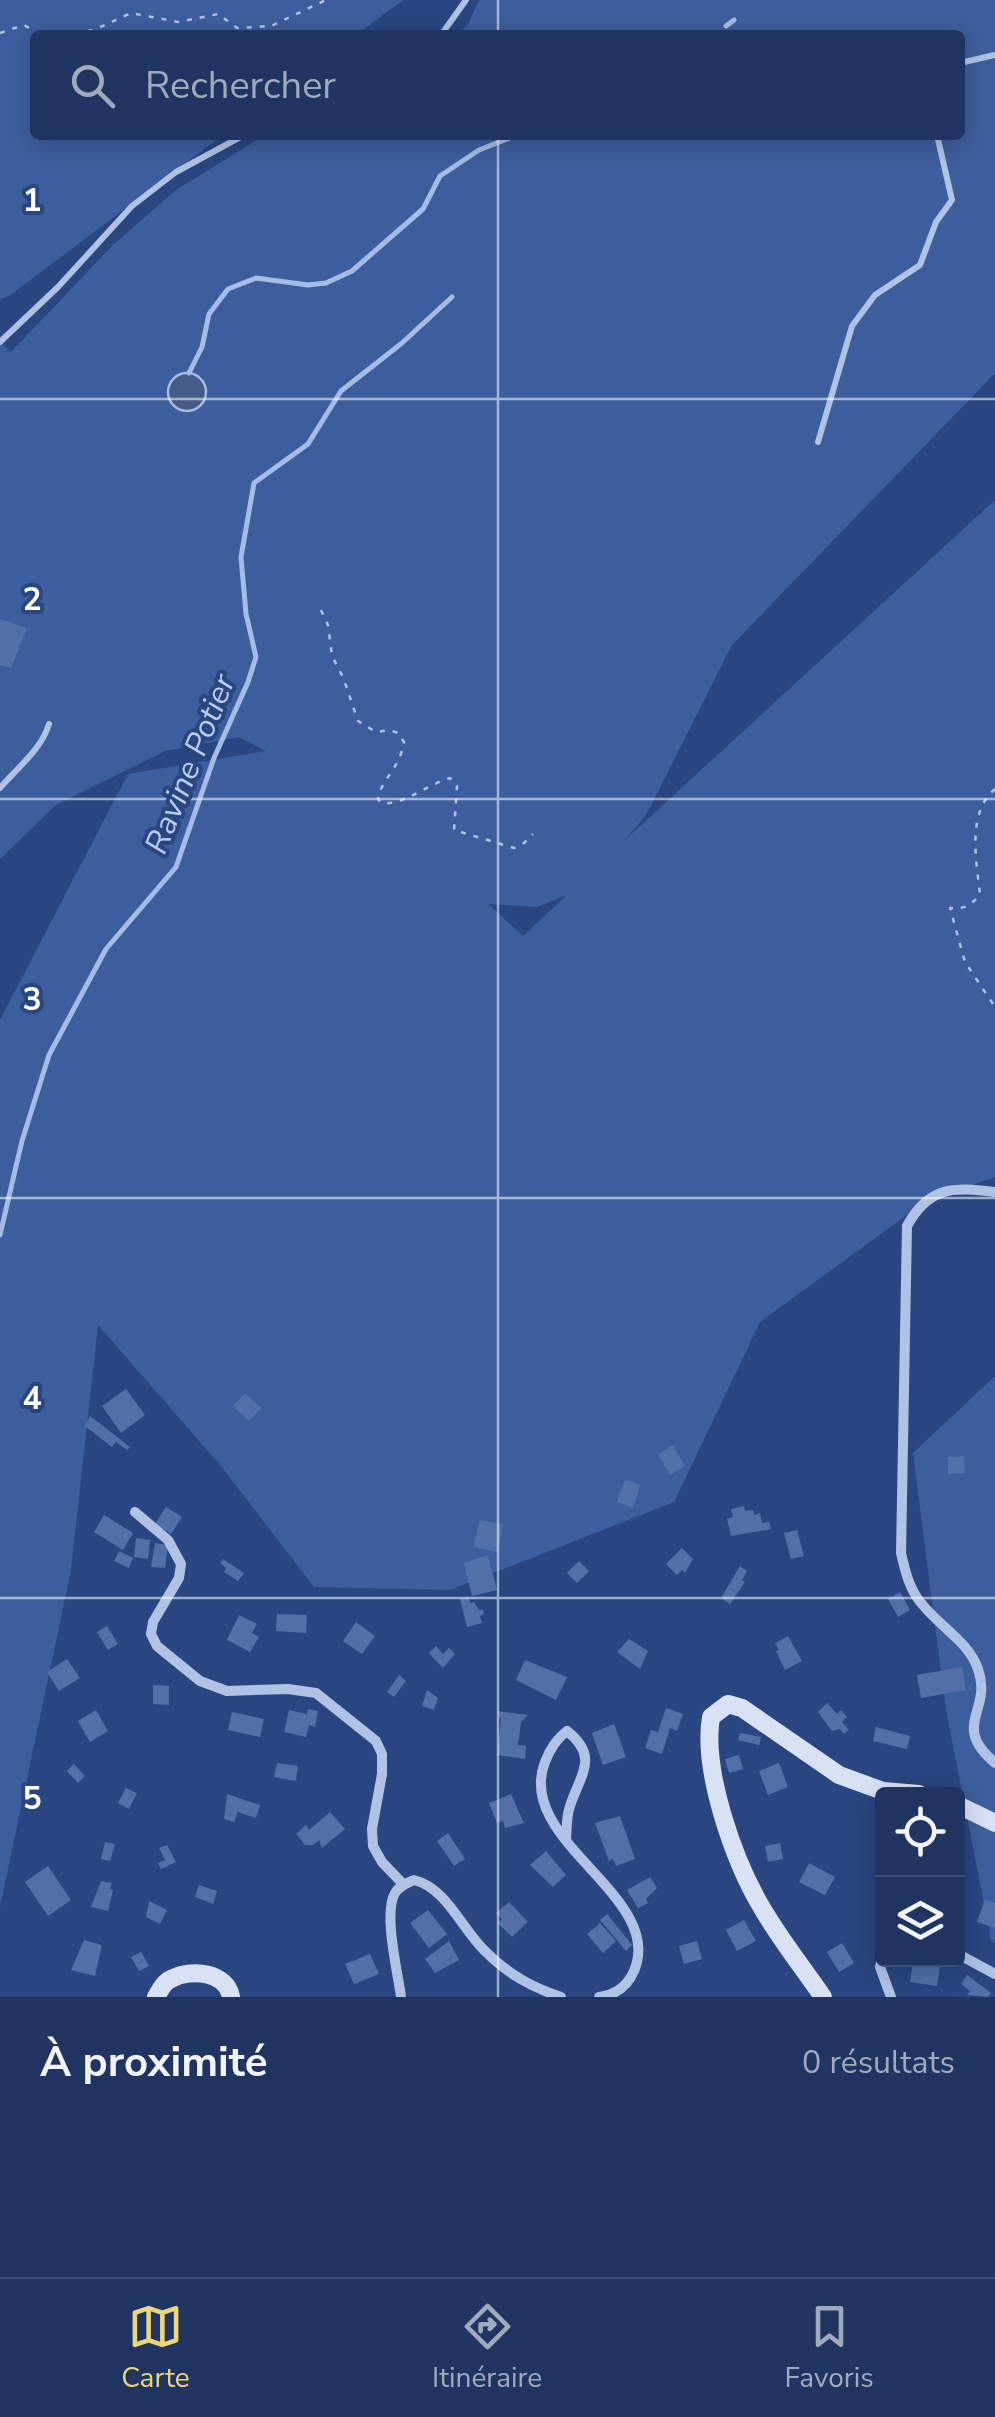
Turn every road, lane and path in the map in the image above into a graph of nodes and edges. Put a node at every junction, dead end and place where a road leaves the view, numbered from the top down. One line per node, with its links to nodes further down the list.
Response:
1 (326, 0): 4 (path)
2 (466, 0): 5 (lane)
3 (32, 30): 6 (path)
4 (94, 30)
5 (445, 30)
6 (0, 33)
7 (995, 55): 8 (lane)
8 (965, 62)
9 (235, 140): 11 (lane)
10 (938, 140): 12 (lane)
11 (0, 342)
12 (818, 442)
13 (321, 610): 17 (path)
14 (49, 724): 15 (lane)
15 (0, 788)
16 (995, 789): 18 (path)
17 (533, 834)
18 (995, 1007)
19 (995, 1192): 21 (street)
20 (135, 1512): 26 (street)
21 (995, 1762)
22 (875, 1788): 35 (main road)
23 (965, 1808): 24 (main road)
24 (995, 1822)
25 (566, 1840): 25 (street); 34 (street)
26 (404, 1884): 32 (street); 33 (street)
27 (965, 1958): 29 (street)
28 (880, 1967): 36 (street)
29 (995, 1974)
30 (156, 1997): 31 (main road)
31 (232, 1997)
32 (401, 1997)
33 (560, 1997)
34 (599, 1997)
35 (823, 1997)
36 (891, 1997)

